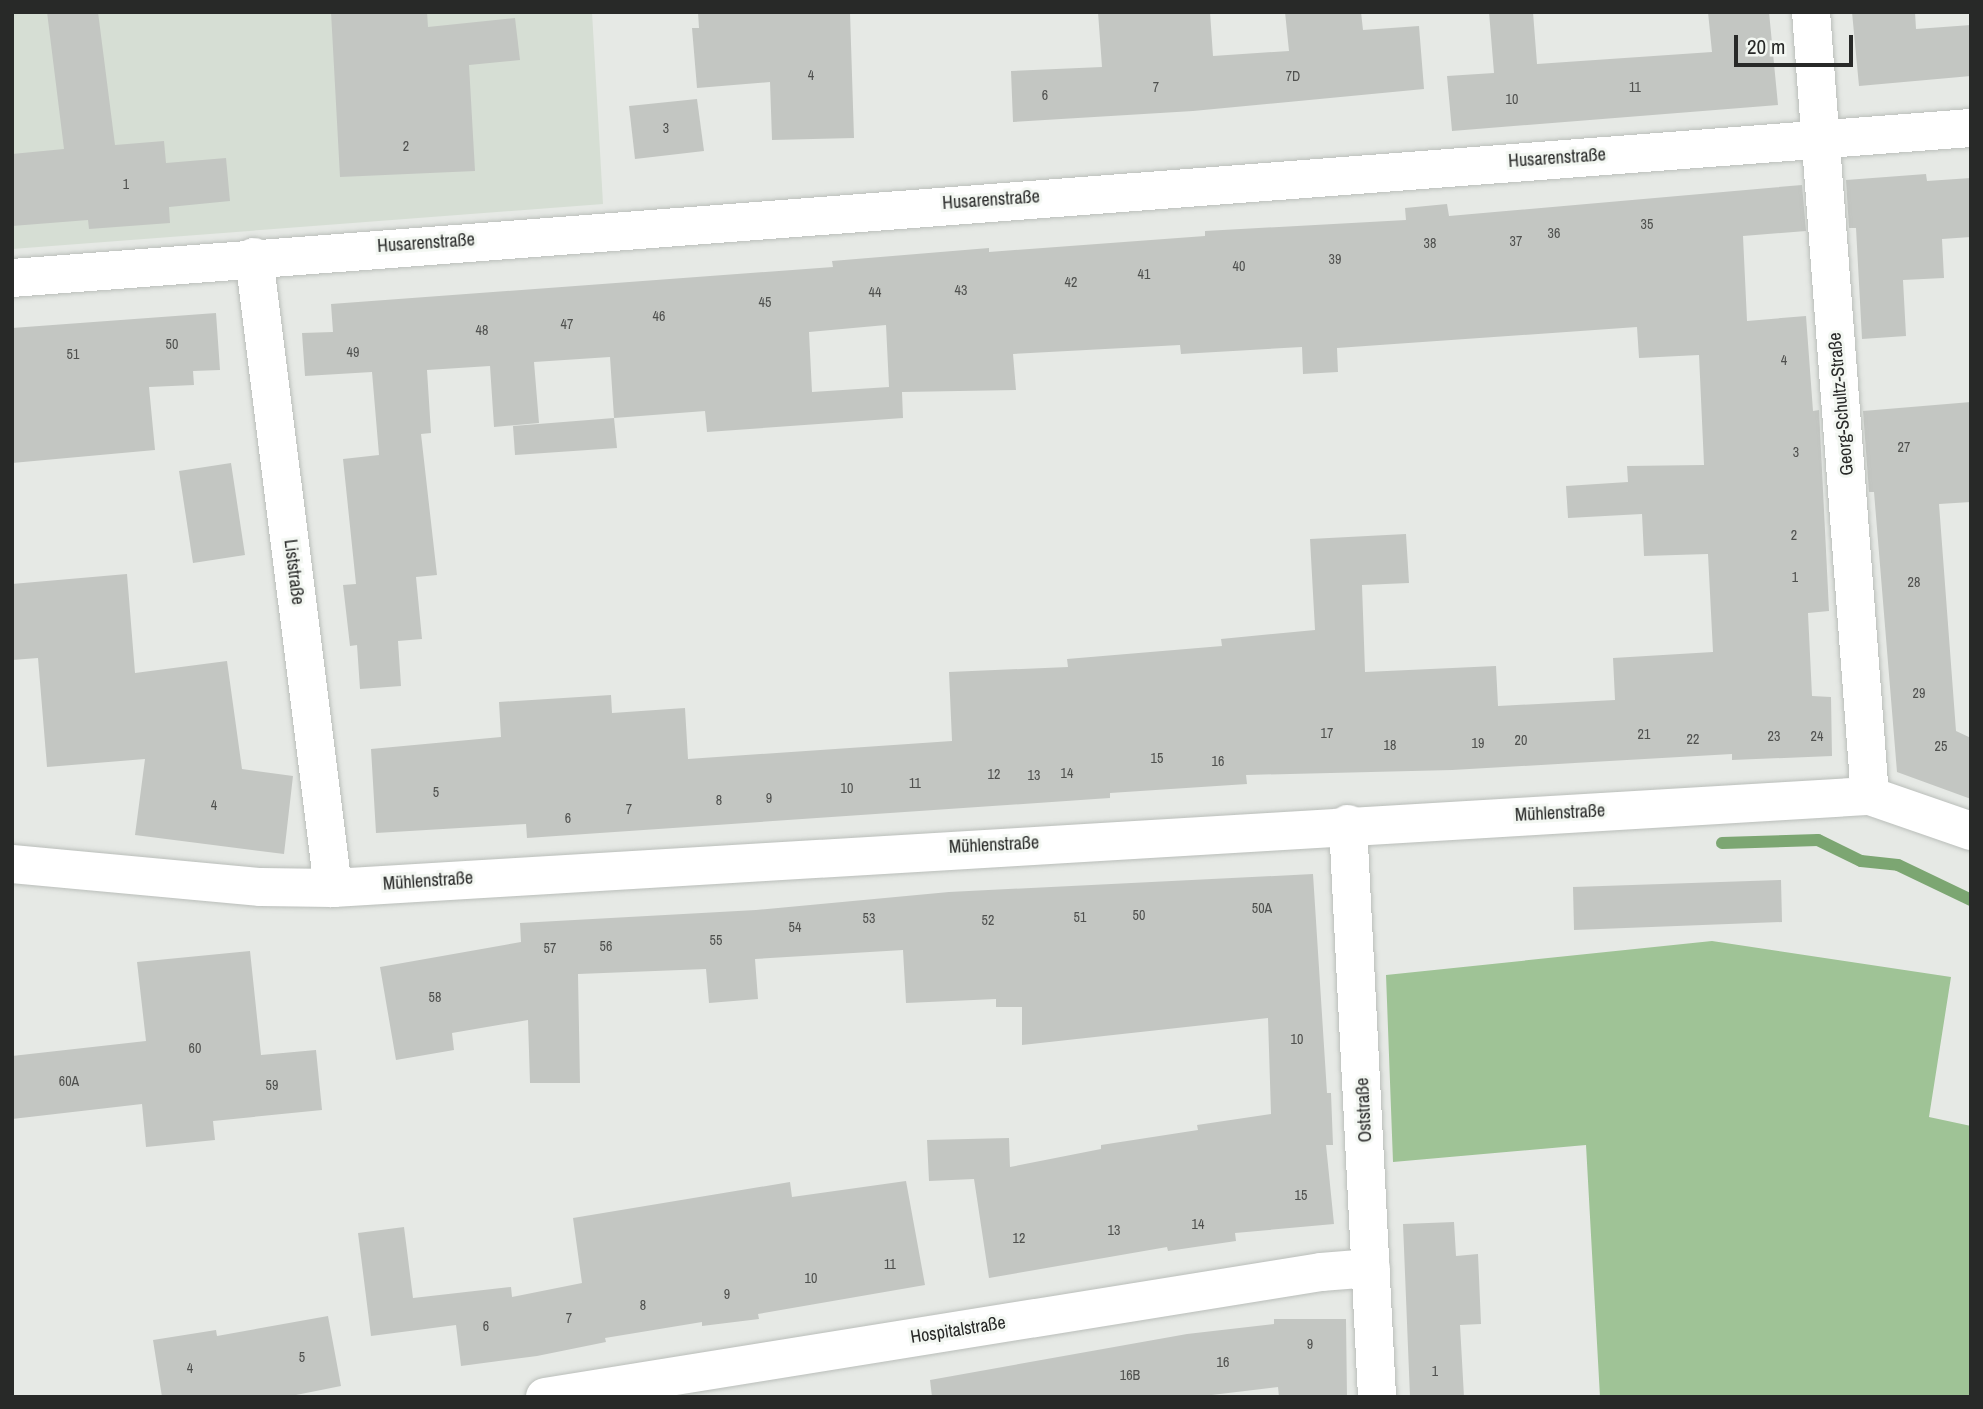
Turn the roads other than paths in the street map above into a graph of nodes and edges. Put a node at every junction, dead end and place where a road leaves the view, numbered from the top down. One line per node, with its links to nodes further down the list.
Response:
1 (1811, 12): 3 (street, Georg-Schultz-Straße)
2 (1971, 128): 3 (street, Husarenstraße)
3 (1820, 139): 4 (street, Husarenstraße); 6 (street, Georg-Schultz-Straße)
4 (254, 257): 5 (street, Husarenstraße); 10 (street, Liststraße)
5 (12, 278)
6 (1870, 796): 7 (street, Mühlenstraße); 8 (street, Mühlenstraße)
7 (1348, 824): 10 (street, Mühlenstraße); 11 (street, Oststraße)
8 (1971, 831)
9 (12, 864): 10 (street, Mühlenstraße)
10 (333, 888)
11 (1371, 1268): 12 (street, Hospitalstraße); 13 (street, Oststraße)
12 (545, 1397)
13 (1377, 1397)

